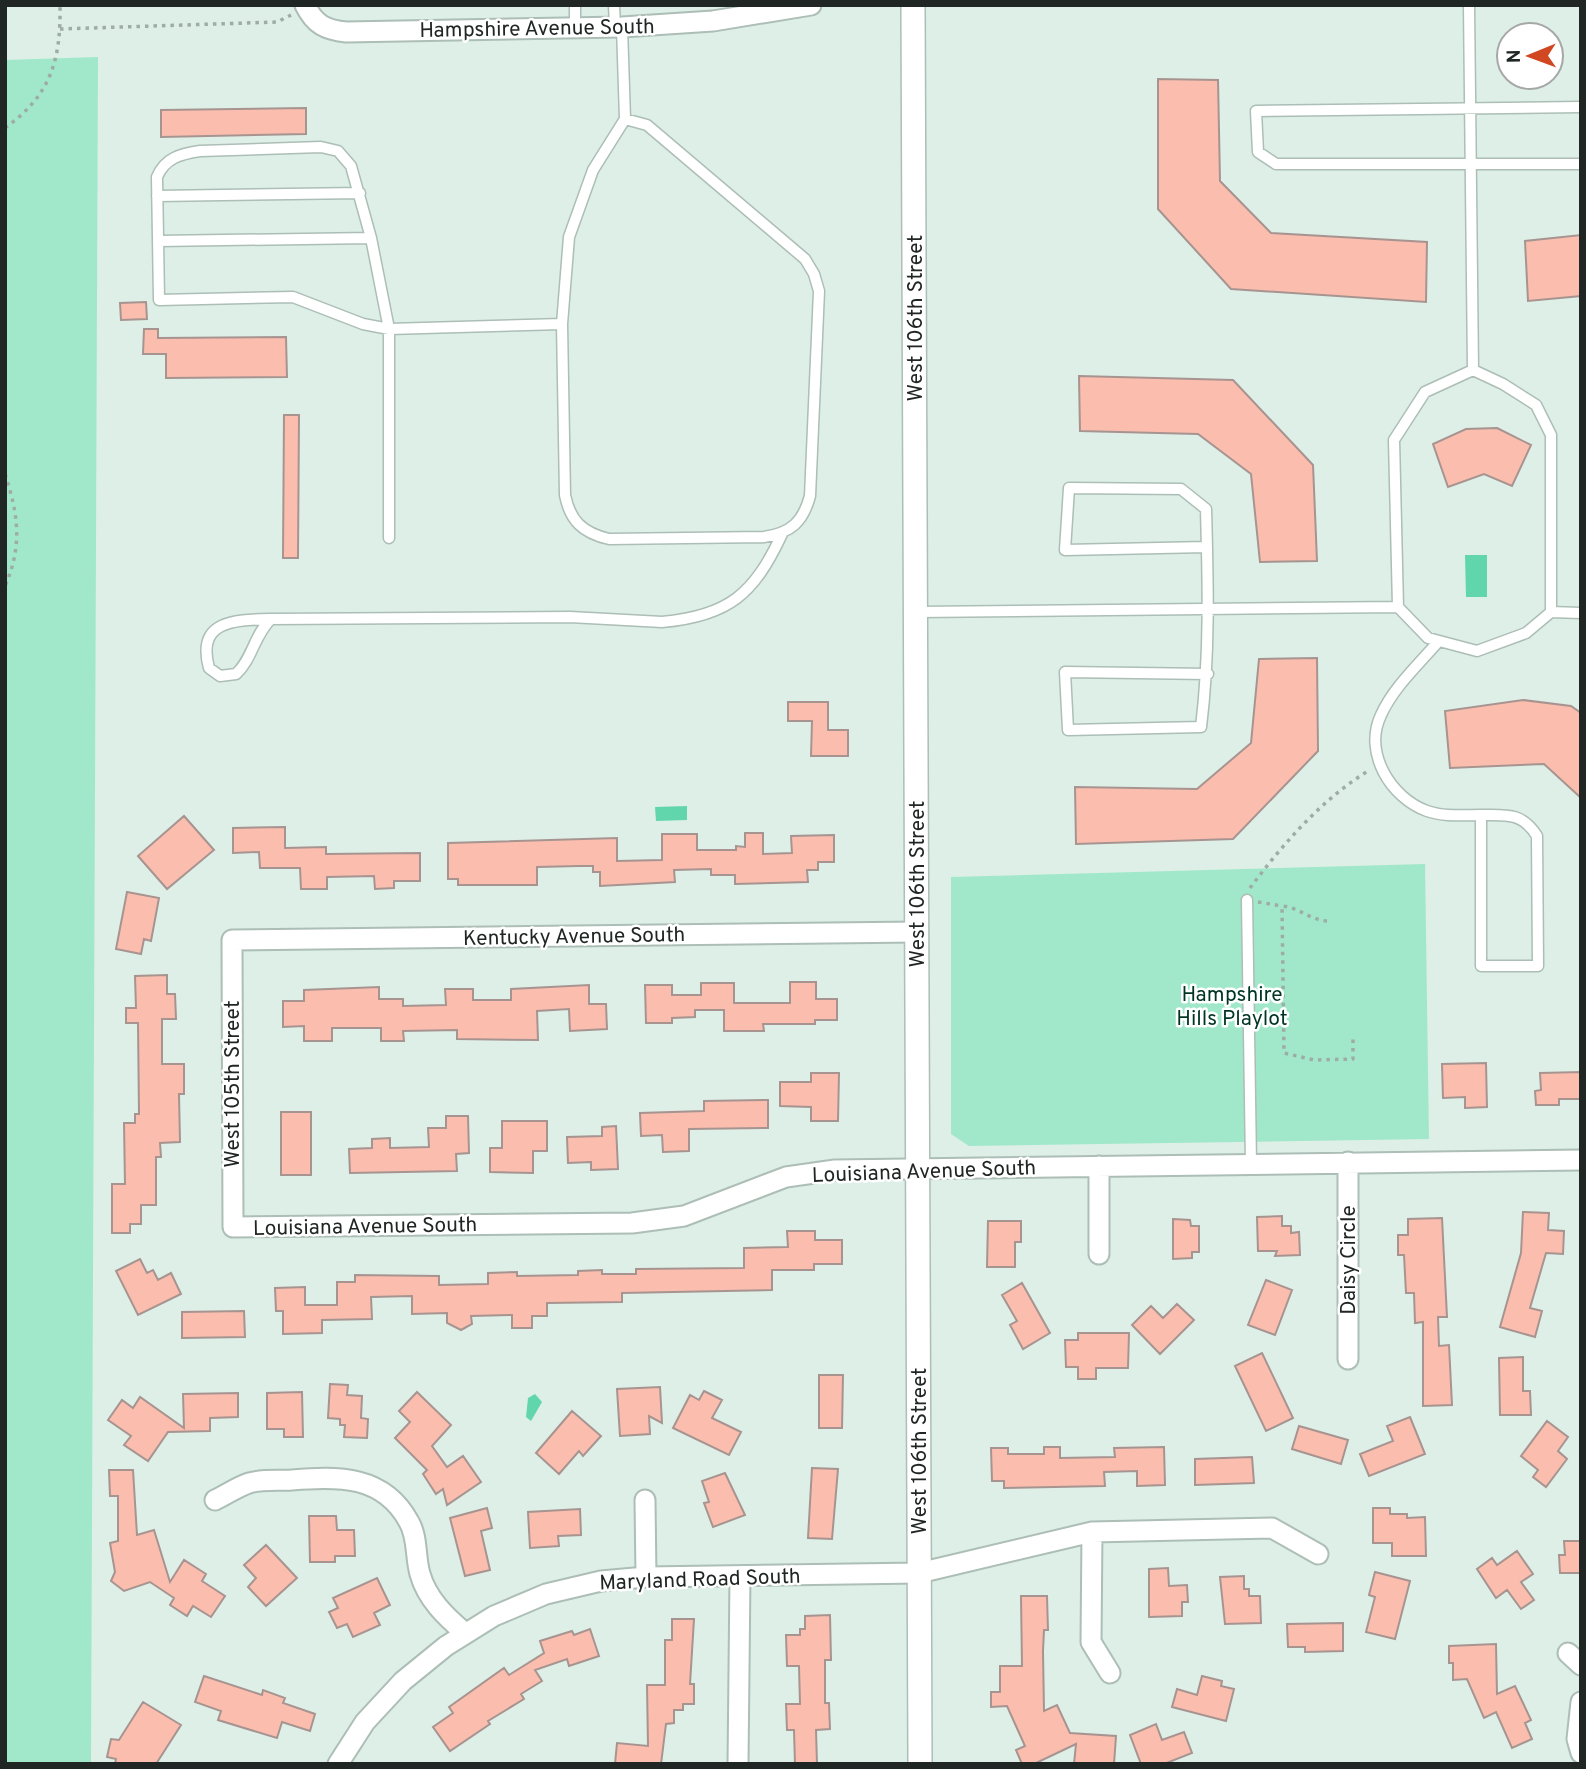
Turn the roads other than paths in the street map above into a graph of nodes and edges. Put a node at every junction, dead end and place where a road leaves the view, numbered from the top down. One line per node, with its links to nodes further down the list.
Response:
1 (305, 5): 8 (street, Hampshire Avenue South)
2 (575, 5): 8 (lane)
3 (614, 5): 7 (lane)
4 (811, 5): 7 (street, Hampshire Avenue South)
5 (913, 5): 26 (street, West 106th Street)
6 (1469, 5): 10 (lane)
7 (619, 27): 8 (street, Hampshire Avenue South); 11 (lane)
8 (575, 28)
9 (1581, 107): 10 (lane)
10 (1469, 110): 13 (lane); 13 (lane)
11 (625, 119): 18 (lane); 21 (lane)
12 (1581, 164): 13 (lane)
13 (1470, 165): 20 (lane)
14 (360, 193): 15 (lane); 15 (lane); 16 (lane)
15 (157, 196): 17 (lane)
16 (371, 238): 17 (lane); 19 (lane)
17 (158, 241): 19 (lane)
18 (562, 324): 19 (lane); 21 (lane)
19 (389, 329): 22 (lane)
20 (1473, 370): 24 (lane); 27 (lane)
21 (782, 534): 29 (lane)
22 (389, 538)
23 (1207, 547): 23 (lane); 25 (lane)
24 (1398, 607): 25 (lane); 30 (lane)
25 (1208, 609): 26 (lane); 31 (lane)
26 (916, 612): 34 (street, West 106th Street)
27 (1551, 612): 28 (lane); 30 (lane)
28 (1581, 612)
29 (271, 619): 29 (lane)
30 (1437, 643): 32 (lane)
31 (1208, 674): 31 (lane)
32 (1481, 815): 32 (lane)
33 (1247, 900): 38 (lane)
34 (917, 932): 35 (street, Kentucky Avenue South); 40 (street, West 106th Street)
35 (232, 940): 41 (street, West 105th Street)
36 (1581, 1160): 37 (street, Louisiana Avenue South)
37 (1348, 1162): 38 (street, Louisiana Avenue South); 43 (street, Daisy Circle)
38 (1251, 1164): 39 (street, Louisiana Avenue South)
39 (1099, 1166): 40 (street, Louisiana Avenue South); 42 (street)
40 (918, 1169): 41 (street, Louisiana Avenue South); 48 (street, West 106th Street)
41 (233, 1227)
42 (1099, 1254)
43 (1348, 1359)
44 (215, 1500): 51 (street)
45 (645, 1500): 50 (street)
46 (1092, 1532): 47 (street, Maryland Road South); 48 (street, Maryland Road South); 52 (street)
47 (1318, 1554)
48 (919, 1573): 49 (street, Maryland Road South); 57 (street, West 106th Street)
49 (740, 1576): 50 (street, Maryland Road South); 56 (street)
50 (646, 1577): 51 (street, Maryland Road South)
51 (465, 1633): 55 (street, Maryland Road South)
52 (1110, 1673)
53 (1581, 1702): 54 (street)
54 (1581, 1754)
55 (338, 1764)
56 (738, 1764)
57 (920, 1764)

